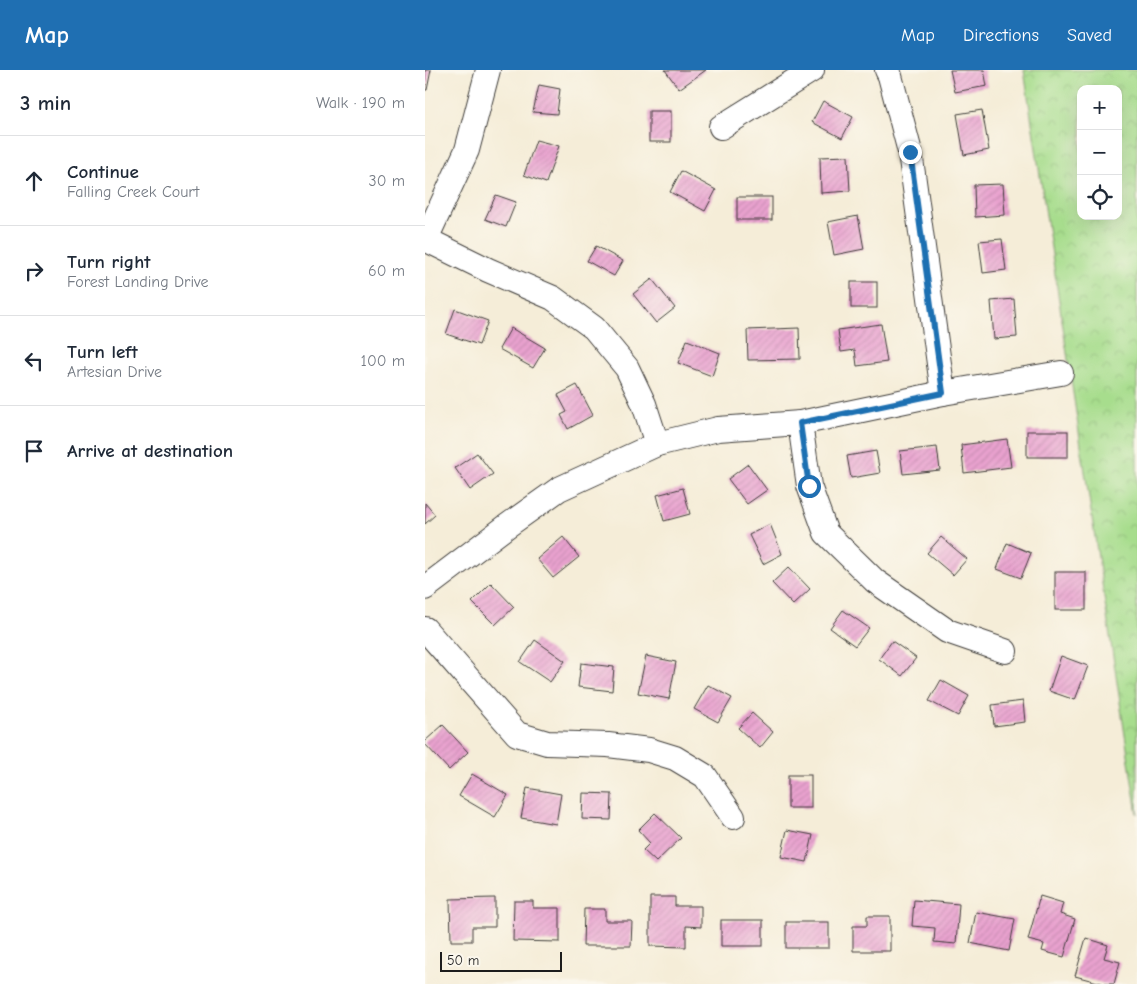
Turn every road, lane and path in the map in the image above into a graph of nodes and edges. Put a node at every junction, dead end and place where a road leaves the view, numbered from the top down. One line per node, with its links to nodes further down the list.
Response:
1 (488, 70): 5 (street)
2 (812, 70): 4 (street)
3 (887, 70): 7 (street)
4 (721, 127)
5 (425, 239): 9 (street)
6 (1061, 373): 7 (street)
7 (943, 393): 8 (street)
8 (800, 423): 9 (street); 12 (street)
9 (657, 444): 10 (street)
10 (425, 588)
11 (425, 629): 13 (street)
12 (1005, 651)
13 (733, 817)

